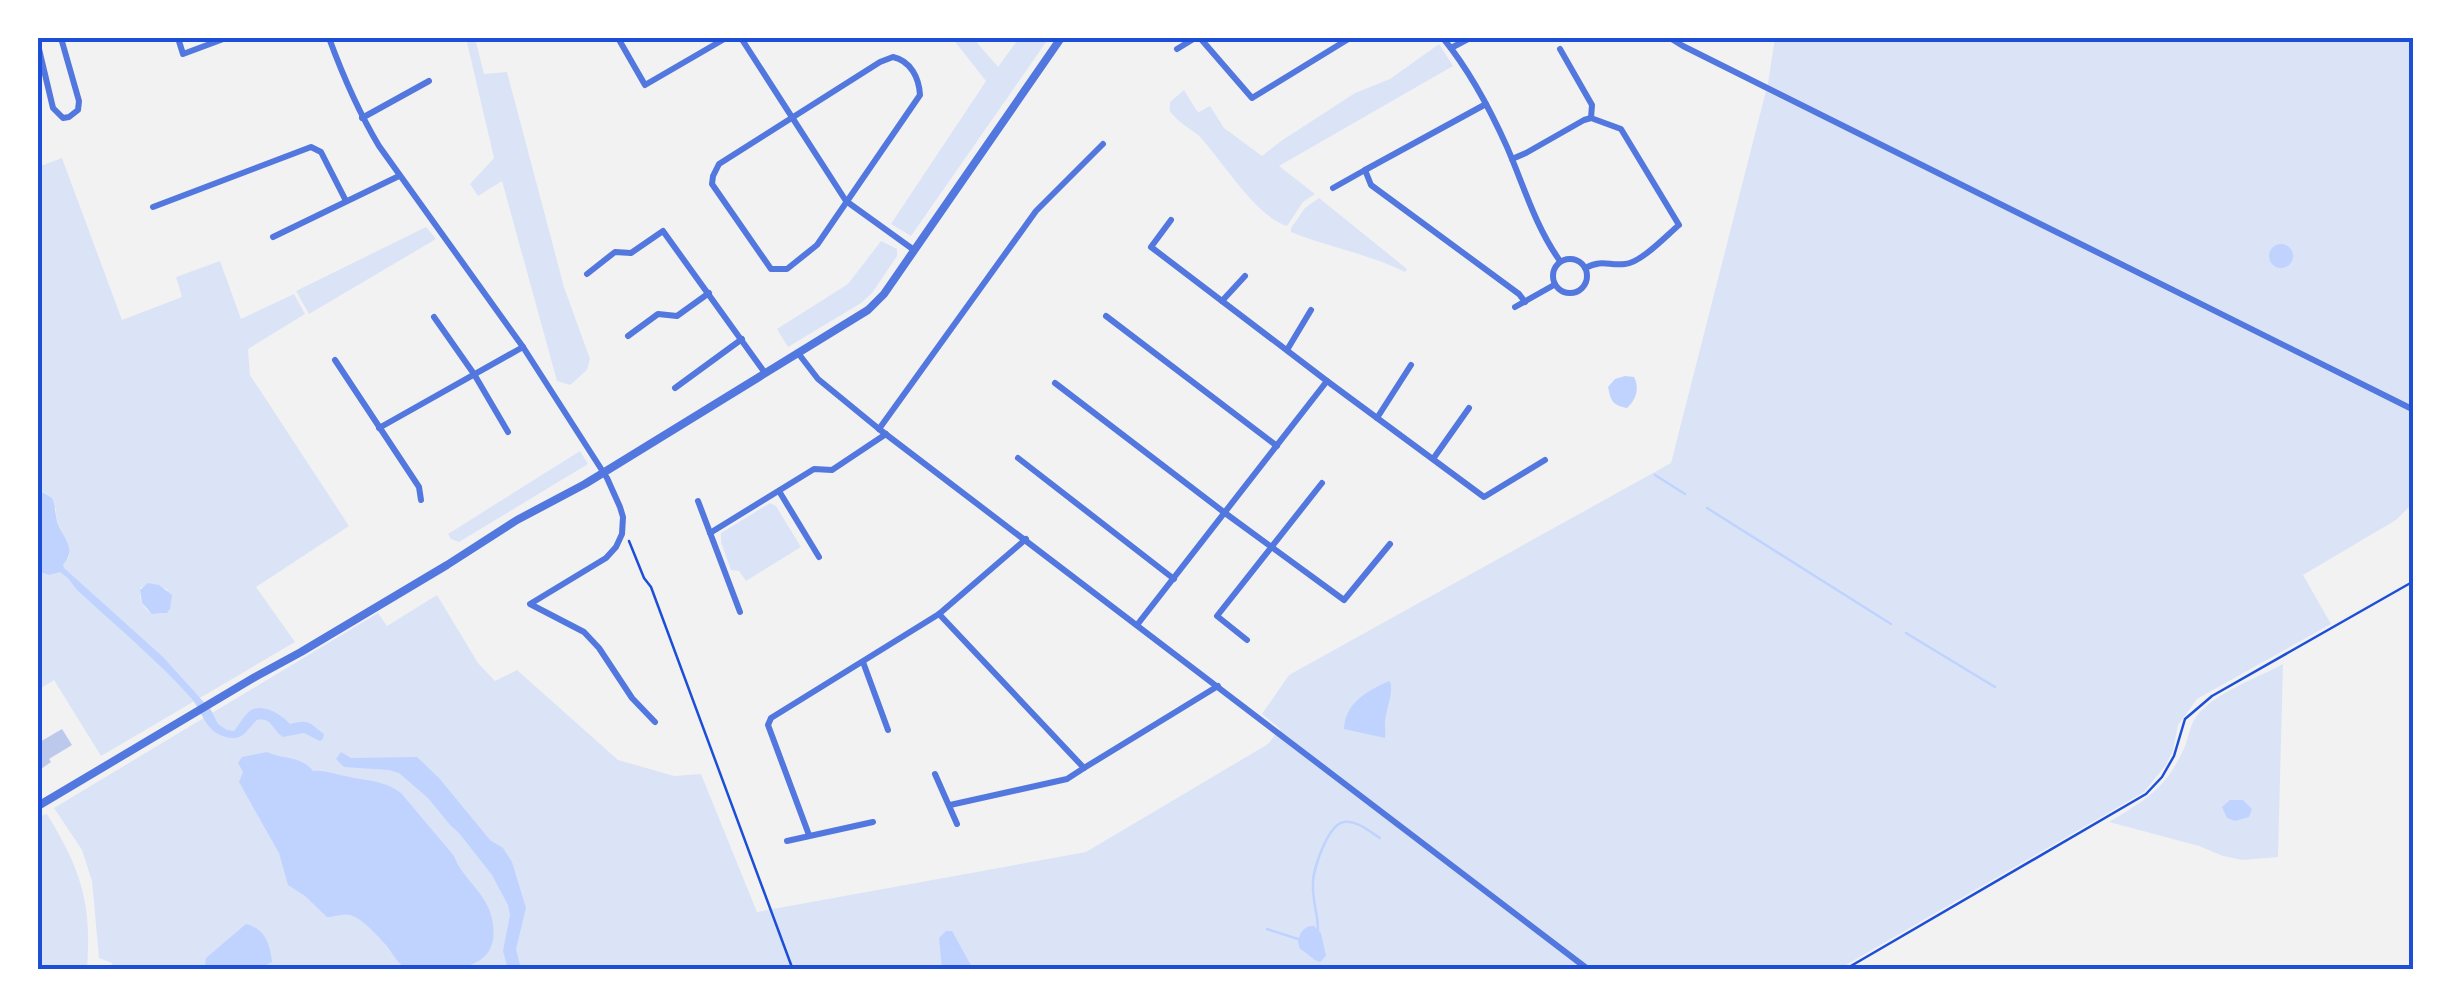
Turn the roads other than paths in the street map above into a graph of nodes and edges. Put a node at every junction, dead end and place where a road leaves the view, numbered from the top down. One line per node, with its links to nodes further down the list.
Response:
1 (61, 38): 14 (street)
2 (178, 38): 3 (street)
3 (226, 38)
4 (329, 38): 20 (street)
5 (618, 38): 6 (street)
6 (726, 38)
7 (741, 38): 21 (street)
8 (1061, 38): 33 (street)
9 (1198, 38): 10 (street); 17 (street)
10 (1350, 38)
11 (1443, 38): 15 (street)
12 (1470, 38): 15 (street)
13 (1670, 38): 59 (street)
14 (38, 46)
15 (1451, 48): 19 (street)
16 (1560, 48): 22 (street)
17 (1177, 49)
18 (429, 81): 20 (street)
19 (1486, 104): 24 (street); 25 (street)
20 (362, 118): 26 (street)
21 (792, 118): 29 (street); 29 (street); 29 (street)
22 (1591, 118): 24 (street); 35 (street)
23 (1103, 144): 62 (street)
24 (1512, 159): 34 (street)
25 (1365, 170): 27 (street); 41 (street)
26 (399, 176): 28 (street); 48 (street)
27 (1332, 188)
28 (346, 201): 30 (street); 32 (street)
29 (846, 201): 33 (street)
30 (154, 208)
31 (1171, 220): 40 (street)
32 (273, 237)
33 (914, 250): 50 (street)
34 (1560, 261): 35 (street); 38 (street)
35 (1585, 268): 38 (street)
36 (587, 274): 39 (street)
37 (1245, 276): 40 (street)
38 (1554, 285): 41 (street)
39 (709, 293): 46 (street); 47 (street)
40 (1222, 301): 49 (street)
41 (1525, 302): 42 (street)
42 (1515, 308)
43 (1312, 310): 49 (street)
44 (434, 316): 53 (street)
45 (1106, 316): 64 (street)
46 (628, 336)
47 (742, 339): 54 (street); 57 (street)
48 (523, 347): 53 (street); 68 (street)
49 (1286, 350): 55 (street)
50 (798, 354): 54 (street); 62 (street)
51 (335, 360): 61 (street)
52 (1411, 365): 60 (street)
53 (474, 374): 61 (street); 63 (street)
54 (765, 374): 68 (street)
55 (1327, 381): 60 (street); 64 (street)
56 (1055, 383): 73 (street)
57 (675, 388)
58 (1469, 408): 66 (street)
59 (2414, 410)
60 (1377, 418): 66 (street)
61 (379, 428): 71 (street)
62 (883, 431): 70 (street); 75 (street)
63 (508, 432)
64 (1277, 446): 73 (street)
65 (1018, 458): 79 (street)
66 (1432, 459): 67 (street)
67 (1545, 460)
68 (604, 472): 86 (street); 90 (street)
69 (1322, 483): 77 (street)
70 (779, 491): 74 (street); 78 (street)
71 (421, 500)
72 (698, 501): 74 (street)
73 (1225, 513): 77 (street); 79 (street)
74 (710, 533): 80 (street)
75 (1026, 539): 81 (street); 82 (street)
76 (1390, 544): 77 (street)
77 (1272, 547): 83 (street)
78 (819, 556)
79 (1174, 579): 82 (street)
80 (740, 612)
81 (939, 614): 84 (street); 88 (street)
82 (1136, 625): 85 (street)
83 (1247, 640)
84 (863, 662): 87 (street); 94 (street)
85 (1218, 686): 88 (street); 96 (street)
86 (654, 722)
87 (888, 730)
88 (1084, 768): 91 (street)
89 (936, 774): 91 (street)
90 (38, 806)
91 (950, 806): 93 (street)
92 (873, 822): 94 (street)
93 (957, 824)
94 (809, 835): 95 (street)
95 (787, 841)
96 (1589, 970)

